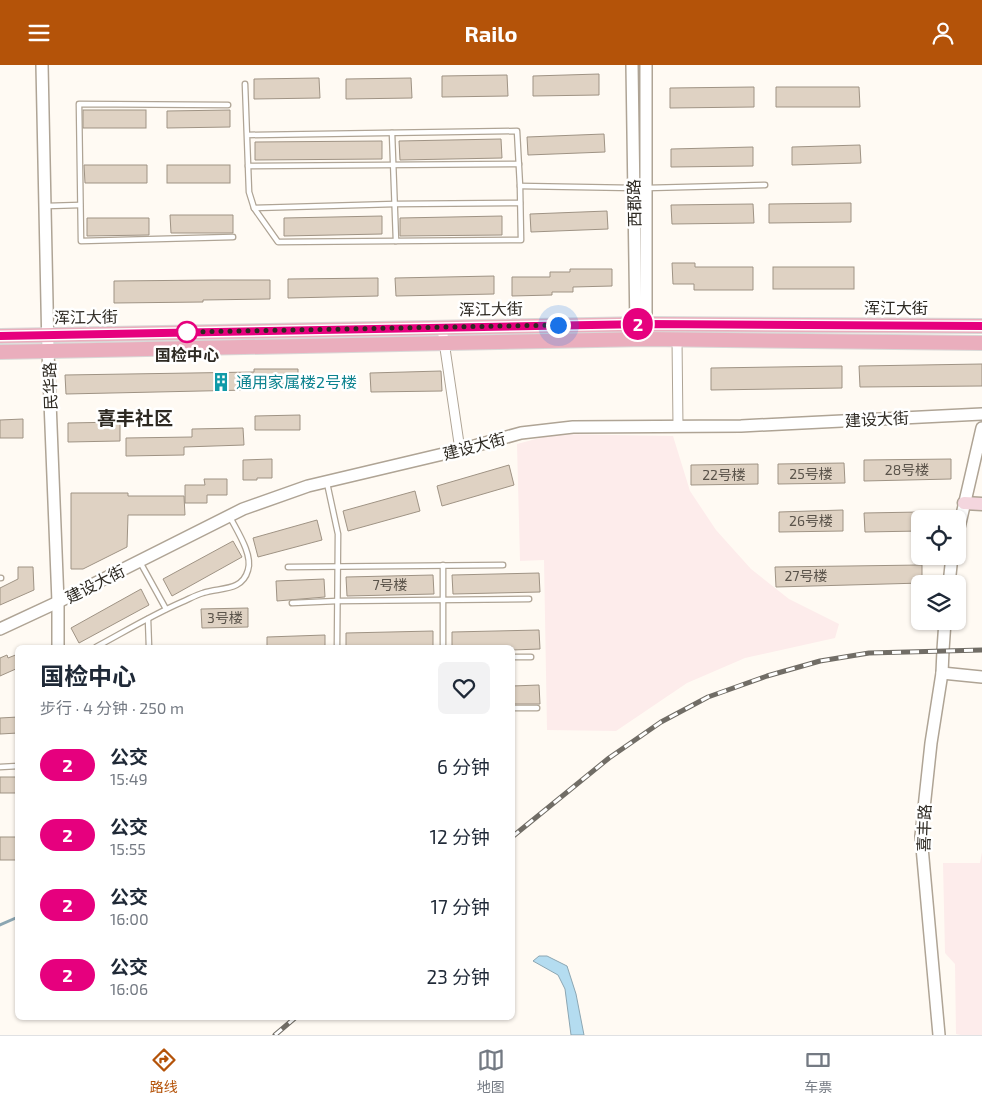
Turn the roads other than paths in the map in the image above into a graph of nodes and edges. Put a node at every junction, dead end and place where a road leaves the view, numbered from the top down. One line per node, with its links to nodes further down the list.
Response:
1 (42, 65): 18 (street, 民华路)
2 (632, 65): 13 (street, 西郡路)
3 (646, 65): 14 (street, 西郡路)
4 (245, 84): 7 (lane)
5 (228, 105): 17 (lane)
6 (392, 133): 7 (lane); 8 (lane); 9 (lane)
7 (246, 135): 10 (lane)
8 (519, 164): 9 (lane); 12 (lane)
9 (393, 165): 10 (lane); 16 (lane)
10 (248, 166): 19 (lane)
11 (765, 185): 14 (lane)
12 (520, 186): 13 (lane); 15 (lane)
13 (634, 188): 14 (lane); 22 (street, 西郡路)
14 (646, 188): 22 (street, 西郡路)
15 (520, 203): 16 (lane); 21 (lane)
16 (395, 204): 19 (lane); 21 (lane)
17 (80, 205): 18 (lane); 20 (lane)
18 (45, 206): 25 (street, 民华路)
19 (254, 208): 21 (lane)
20 (233, 237)
21 (396, 241)
22 (641, 324): 23 (main road, 浑江大街); 24 (main road, 浑江大街); 27 (street, 西郡路)
23 (982, 326)
24 (442, 328): 25 (main road, 浑江大街); 30 (street)
25 (48, 335): 26 (main road, 浑江大街); 31 (street, 民华路)
26 (0, 336)
27 (641, 340): 28 (main road); 30 (main road)
28 (677, 340): 29 (main road); 34 (street)
29 (982, 343)
30 (444, 344): 31 (main road); 36 (street)
31 (48, 351): 32 (main road); 50 (street, 民华路)
32 (0, 352)
33 (982, 414): 34 (street, 建设大街)
34 (678, 426): 36 (street, 建设大街)
35 (982, 428): 38 (street)
36 (460, 450): 37 (street, 建设大街)
37 (327, 482): 41 (street, 建设大街); 45 (lane)
38 (964, 503): 39 (main road); 40 (street)
39 (982, 504)
40 (963, 510)
41 (230, 515): 42 (street, 建设大街); 52 (lane)
42 (140, 561): 50 (street, 建设大街); 52 (lane)
43 (443, 565): 44 (lane); 45 (lane); 48 (lane)
44 (503, 565)
45 (338, 566): 46 (lane); 49 (lane)
46 (288, 567)
47 (529, 599): 48 (lane)
48 (443, 600): 49 (lane); 60 (lane)
49 (337, 601): 51 (lane); 59 (lane)
50 (58, 603): 54 (street, 建设大街); 56 (street, 民华路)
51 (292, 603)
52 (166, 609): 53 (lane)
53 (148, 619): 57 (lane); 58 (lane)
54 (0, 629)
55 (944, 630): 63 (street, 喜丰路)
56 (58, 645)
57 (100, 645)
58 (149, 645)
59 (337, 645)
60 (443, 645)
61 (515, 657): 62 (lane)
62 (531, 657)
63 (942, 673): 64 (street); 69 (street, 喜丰路)
64 (982, 677)
65 (515, 708): 66 (lane)
66 (537, 708)
67 (15, 766): 68 (lane)
68 (0, 767)
69 (939, 1035)

